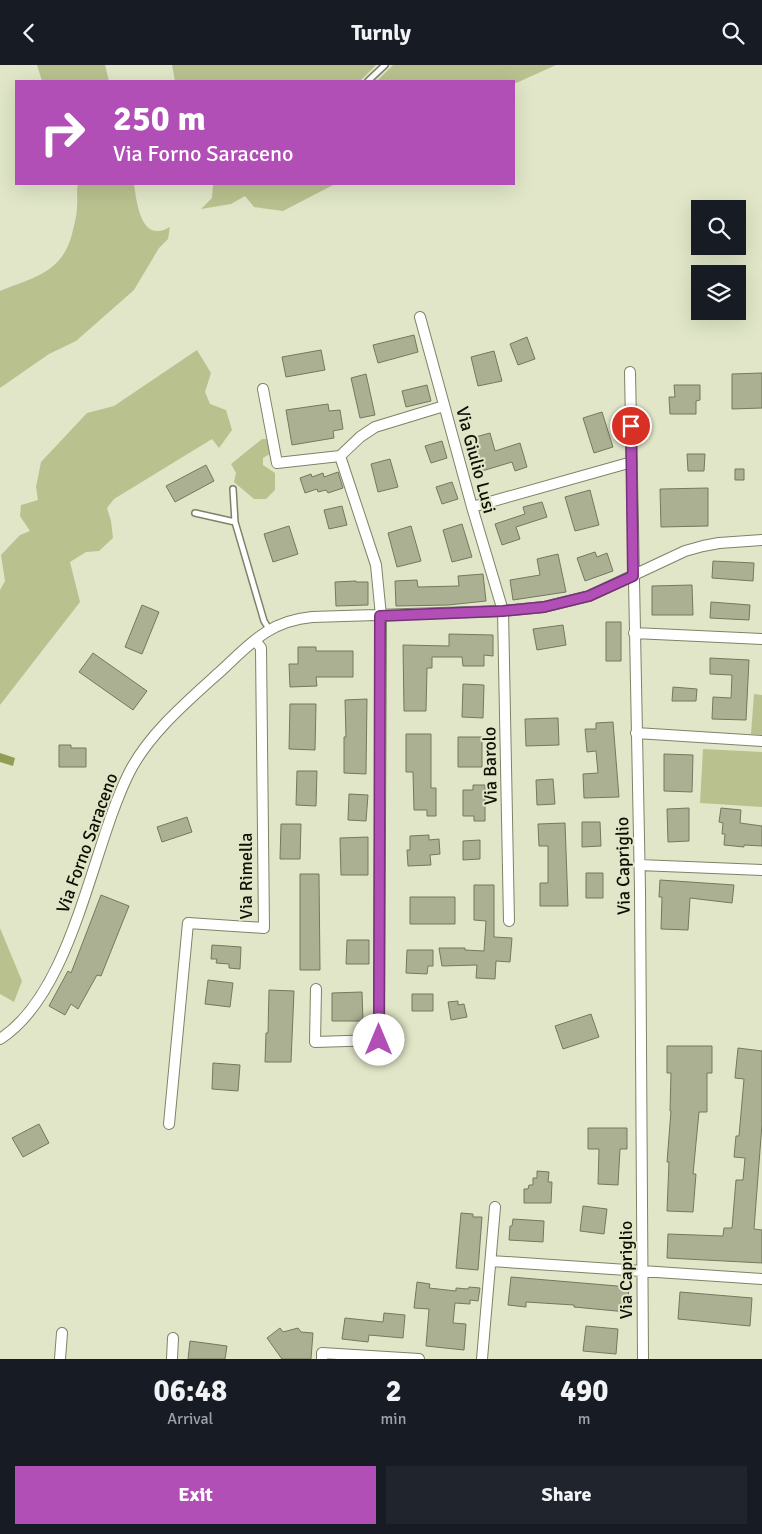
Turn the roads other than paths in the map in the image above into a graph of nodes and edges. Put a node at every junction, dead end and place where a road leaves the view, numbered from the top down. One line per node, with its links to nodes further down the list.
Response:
1 (386, 65): 2 (lane)
2 (369, 80)
3 (420, 317): 6 (street, Via Giulio Lusi)
4 (630, 372): 8 (street, Via Capriglio)
5 (263, 389): 7 (street)
6 (444, 406): 7 (street); 10 (street, Via Giulio Lusi)
7 (340, 457): 16 (street)
8 (632, 463): 10 (street); 14 (street, Via Capriglio)
9 (233, 489): 12 (lane)
10 (472, 507): 15 (street, Via Giulio Lusi)
11 (195, 513): 12 (lane)
12 (235, 522): 17 (lane)
13 (762, 540): 14 (street, Via Forno Saraceno)
14 (633, 576): 15 (street, Via Forno Saraceno); 18 (street, Via Capriglio)
15 (503, 611): 16 (street, Via Forno Saraceno); 25 (street, Via Barolo)
16 (380, 616): 17 (street, Via Forno Saraceno); 26 (street)
17 (269, 629): 20 (street, Via Forno Saraceno)
18 (634, 633): 19 (street); 21 (street, Via Capriglio)
19 (762, 639)
20 (256, 640): 27 (street, Via Forno Saraceno); 28 (street, Via Rimella)
21 (636, 733): 22 (street); 23 (street, Via Capriglio)
22 (762, 741)
23 (639, 865): 24 (street); 31 (street, Via Capriglio)
24 (762, 869)
25 (509, 921)
26 (316, 989)
27 (0, 1039)
28 (169, 1124)
29 (495, 1207): 30 (street)
30 (491, 1261): 31 (street); 39 (street)
31 (642, 1271): 32 (street); 40 (street, Via Capriglio)
32 (762, 1279)
33 (62, 1333): 35 (street)
34 (173, 1338): 36 (street)
35 (60, 1359)
36 (172, 1359)
37 (322, 1359): 38 (street)
38 (419, 1359)
39 (482, 1359)
40 (643, 1359)

